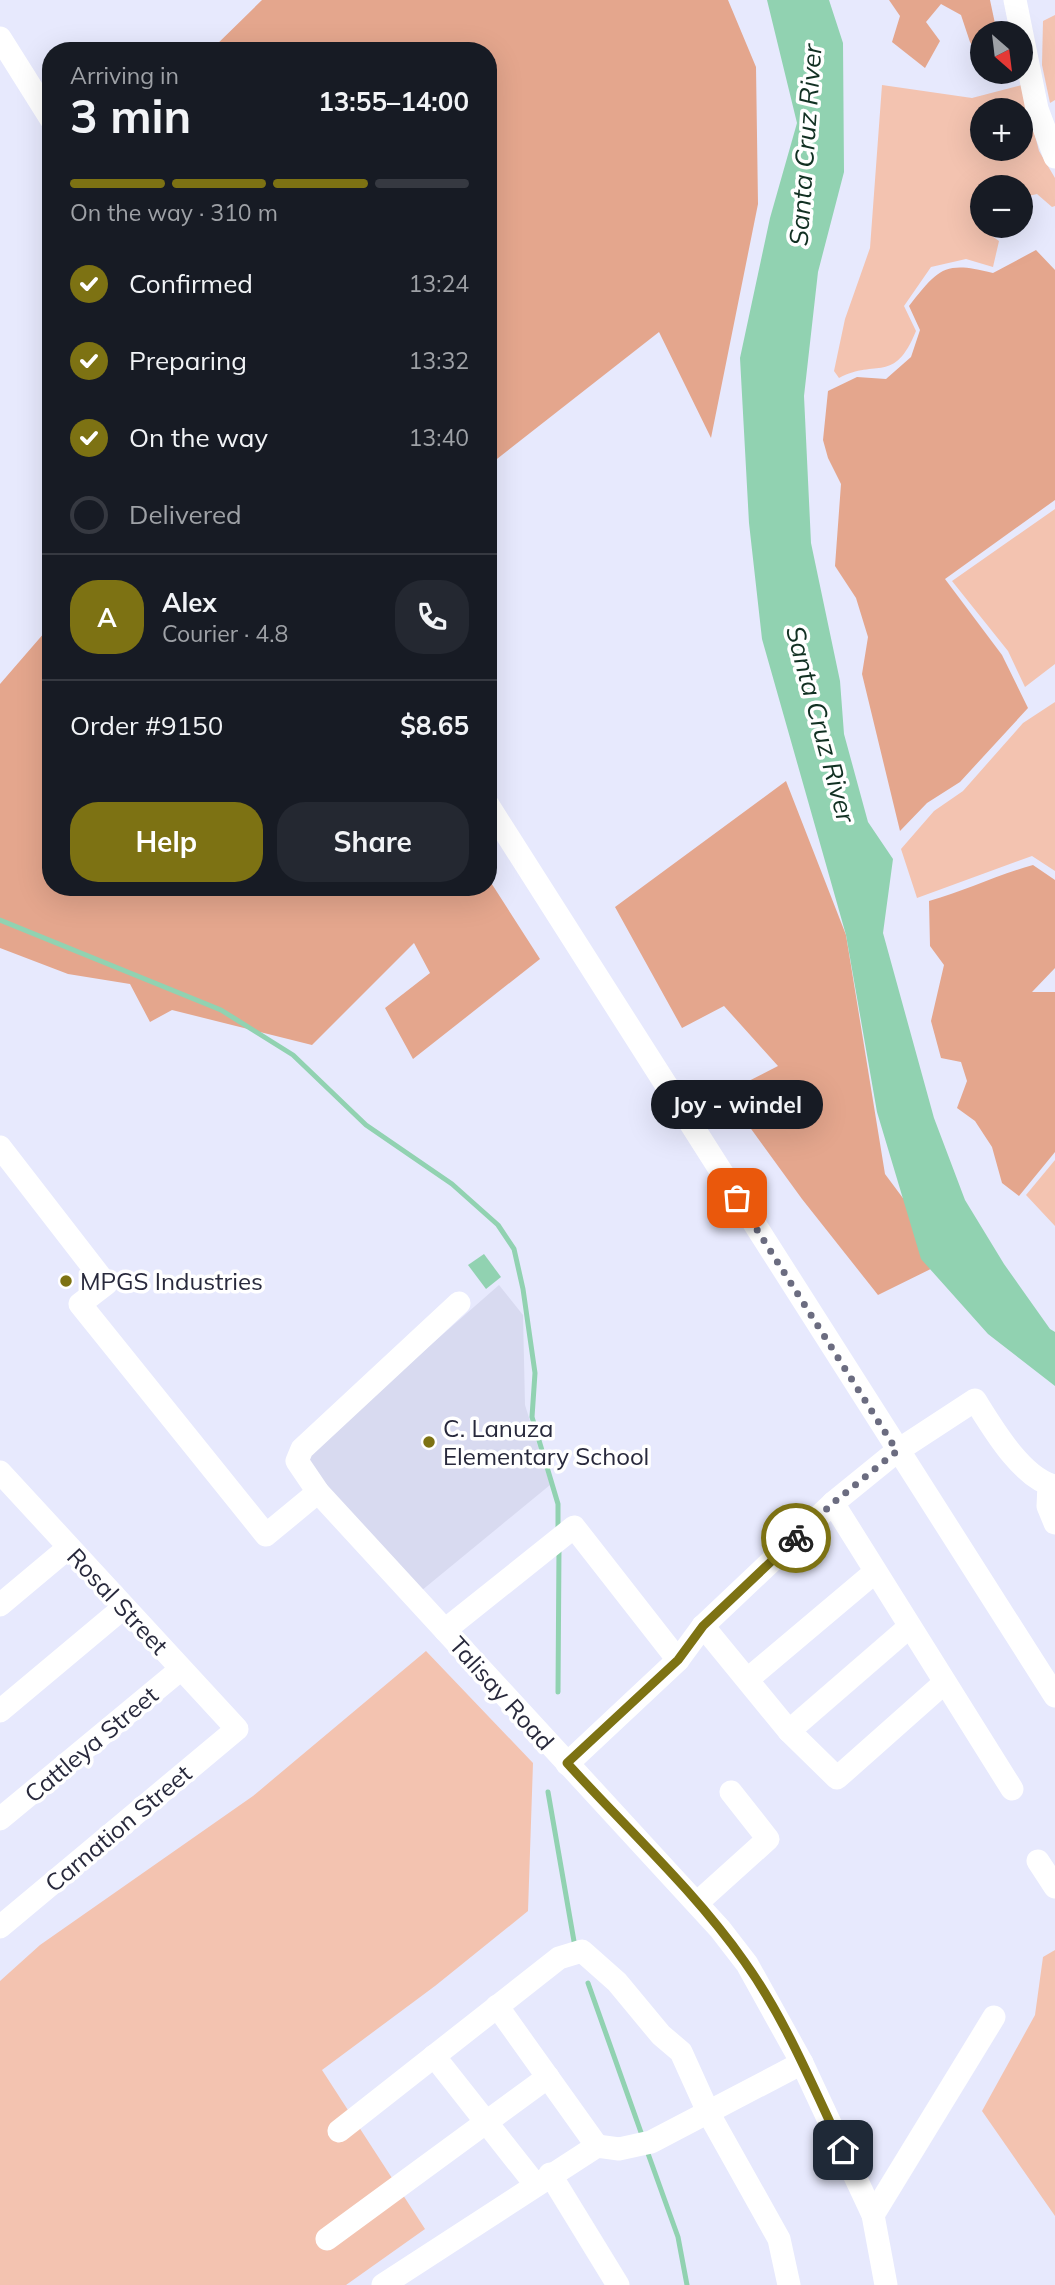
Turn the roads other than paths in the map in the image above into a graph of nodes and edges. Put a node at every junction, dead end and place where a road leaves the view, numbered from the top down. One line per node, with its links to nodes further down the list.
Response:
1 (1015, 0): 4 (street)
2 (0, 38): 3 (street)
3 (42, 105)
4 (1055, 157)
5 (497, 819): 8 (street)
6 (0, 1147): 11 (street)
7 (459, 1303): 11 (street, Talisay Road)
8 (897, 1451): 9 (street); 12 (street); 25 (street)
9 (1052, 1485): 13 (street)
10 (5, 1488): 14 (street, Rosal Street)
11 (318, 1492): 20 (street, Talisay Road)
12 (833, 1503): 15 (street); 18 (street)
13 (1055, 1522)
14 (68, 1548): 16 (street); 17 (street, Rosal Street)
15 (875, 1572): 19 (street); 23 (street)
16 (0, 1605)
17 (123, 1608): 22 (street, Rosal Street); 26 (street)
18 (703, 1626): 21 (street); 23 (street)
19 (908, 1628): 24 (street); 28 (street)
20 (445, 1630): 21 (street); 29 (street, Talisay Road)
21 (678, 1660): 29 (street)
22 (181, 1669): 27 (street, Rosal Street); 32 (street, Cattleya Street)
23 (748, 1679): 28 (street)
24 (943, 1684): 28 (street); 30 (street)
25 (1055, 1696)
26 (0, 1711)
27 (237, 1729): 36 (street, Carnation Street)
28 (789, 1731)
29 (567, 1763): 35 (street, Talisay Road)
30 (1012, 1789)
31 (731, 1792): 35 (street)
32 (0, 1819)
33 (1038, 1861): 34 (street)
34 (1055, 1887)
35 (697, 1903): 40 (street, Talisay Road)
36 (0, 1927)
37 (498, 2006): 39 (street); 41 (street); 42 (street)
38 (993, 2017): 47 (street)
39 (434, 2056): 43 (street); 44 (street)
40 (802, 2063): 42 (street); 47 (street, Talisay Road)
41 (548, 2077): 43 (street); 45 (street)
42 (709, 2114): 45 (street); 51 (street)
43 (485, 2120): 46 (street); 48 (street)
44 (339, 2131)
45 (597, 2146): 46 (street)
46 (543, 2179): 49 (street); 50 (street)
47 (873, 2215): 52 (street, Talisay Road)
48 (327, 2239)
49 (383, 2285)
50 (618, 2285)
51 (789, 2285)
52 (886, 2285)

